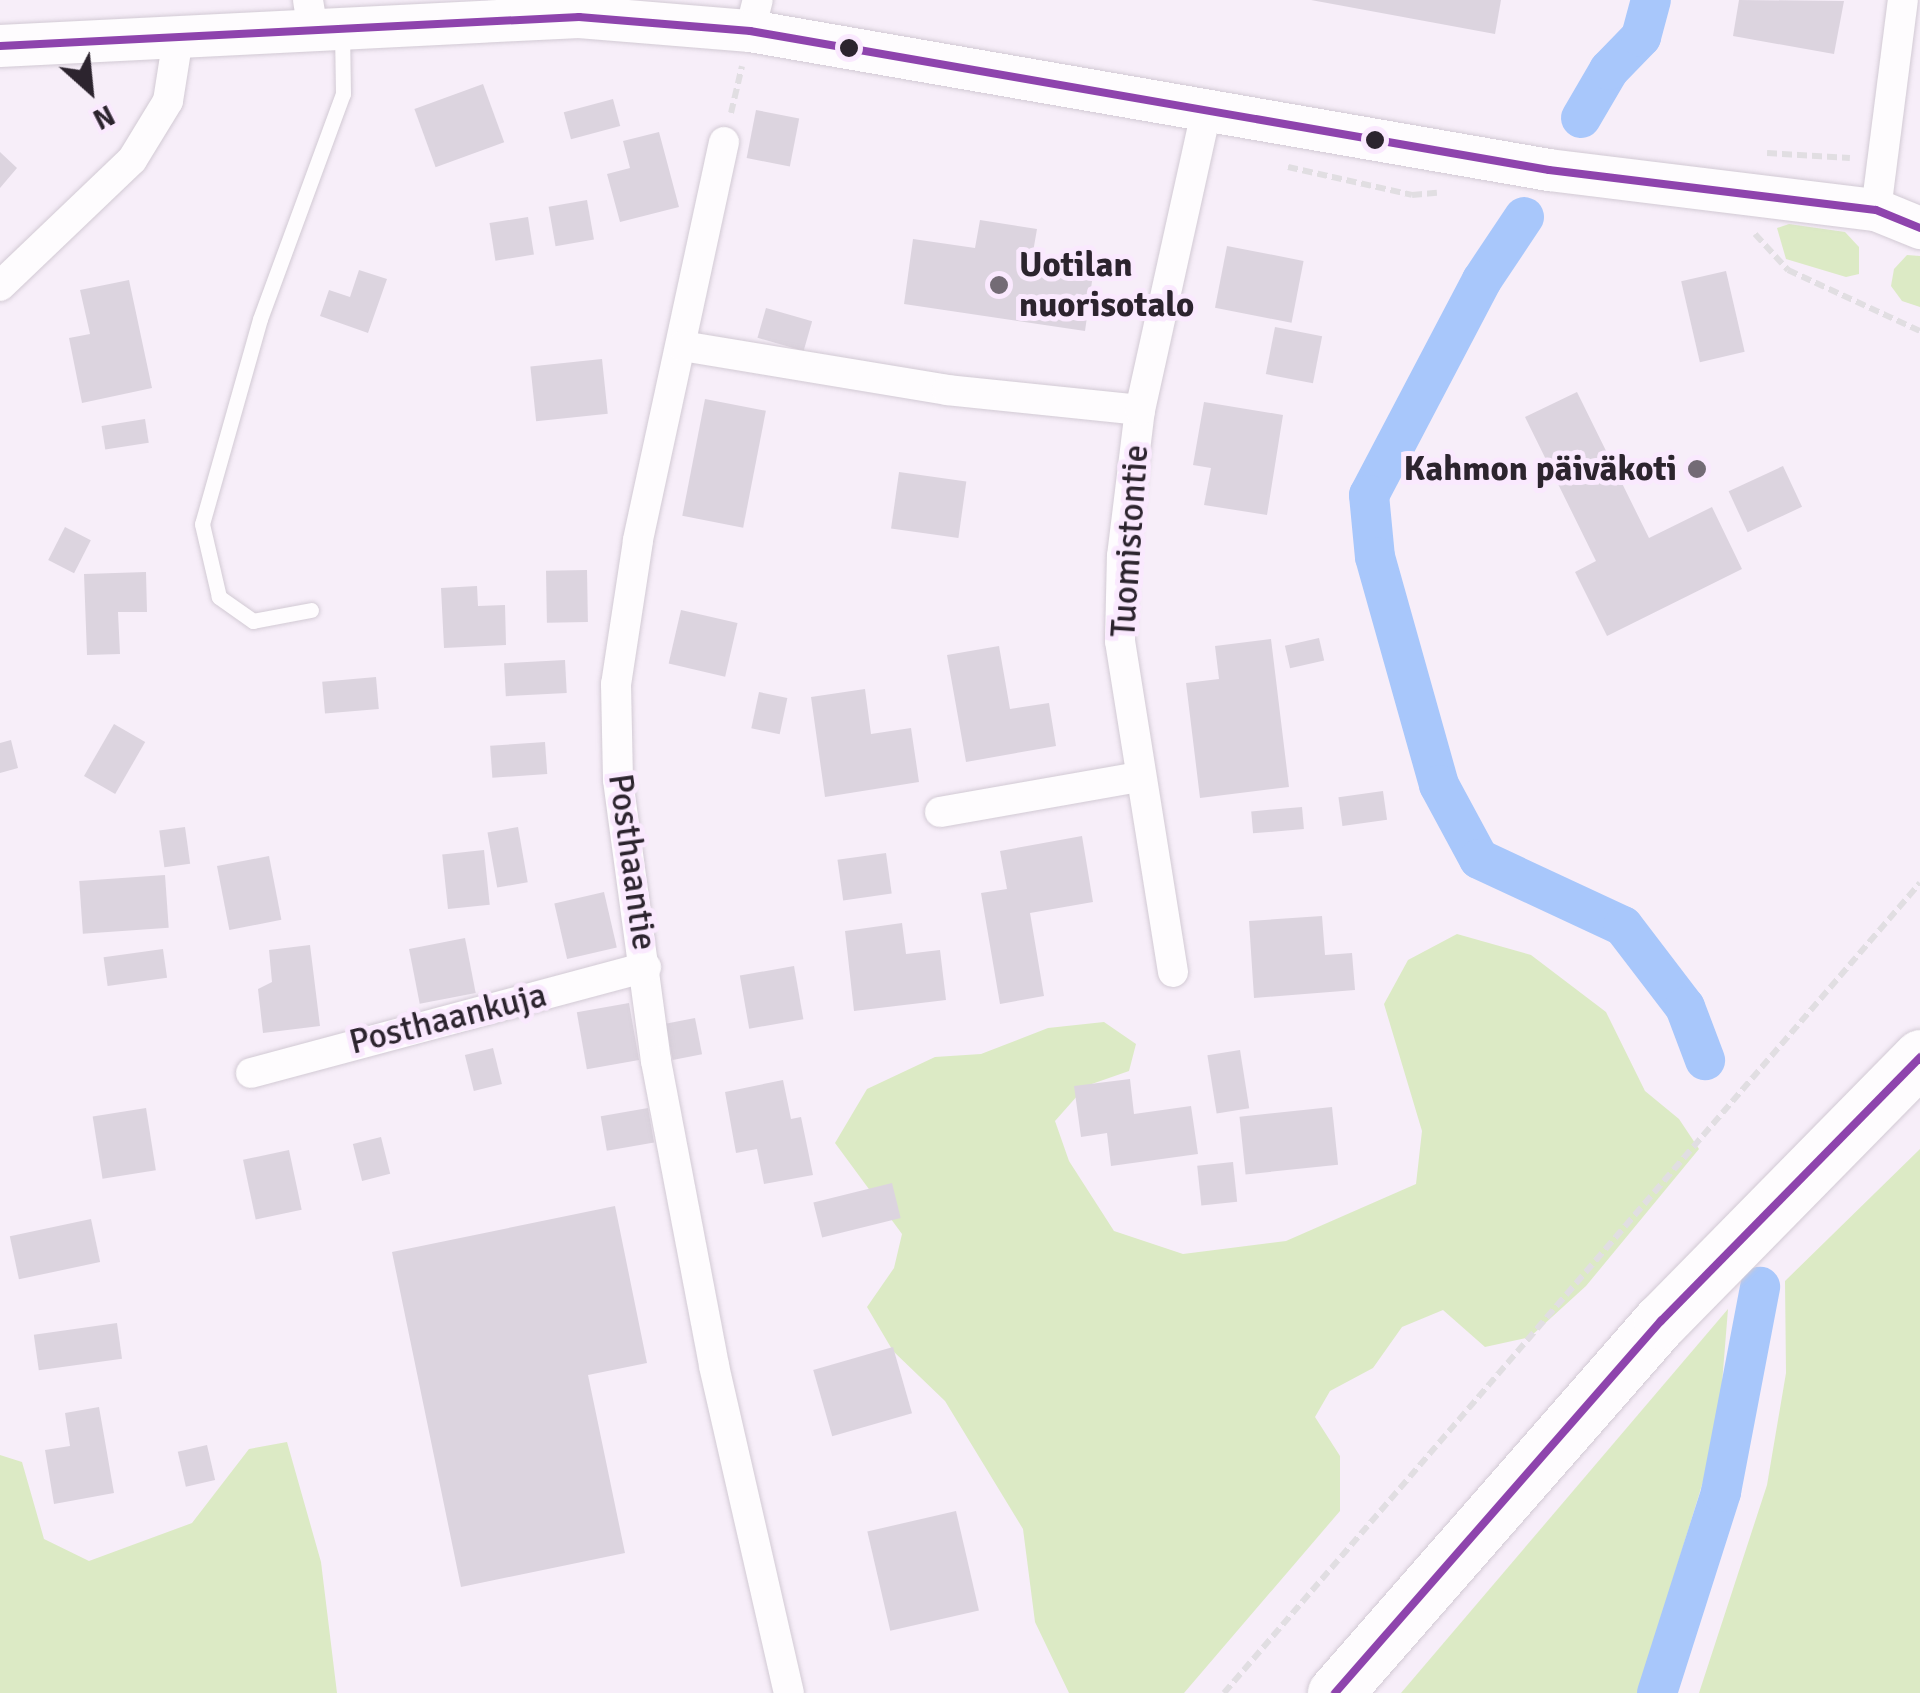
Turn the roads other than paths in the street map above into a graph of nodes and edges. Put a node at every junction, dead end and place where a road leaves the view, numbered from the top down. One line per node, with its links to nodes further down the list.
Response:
1 (1903, 0): 8 (street)
2 (754, 16): 3 (main road); 6 (main road)
3 (321, 20): 4 (main road); 13 (lane)
4 (178, 38): 5 (main road); 10 (street)
5 (0, 46)
6 (1206, 113): 8 (main road); 12 (street, Tuomistontie)
7 (724, 142): 11 (street, Posthaantie)
8 (1876, 210): 9 (main road)
9 (1920, 228)
10 (0, 286)
11 (682, 346): 12 (street); 16 (street, Posthaantie)
12 (1140, 410): 14 (street, Tuomistontie)
13 (311, 610)
14 (1138, 777): 15 (street); 17 (street, Tuomistontie)
15 (940, 812)
16 (646, 967): 19 (street, Posthaankuja); 20 (street, Posthaantie)
17 (1173, 972)
18 (1920, 1057): 21 (highway)
19 (251, 1073)
20 (789, 1693)
21 (1335, 1693)

